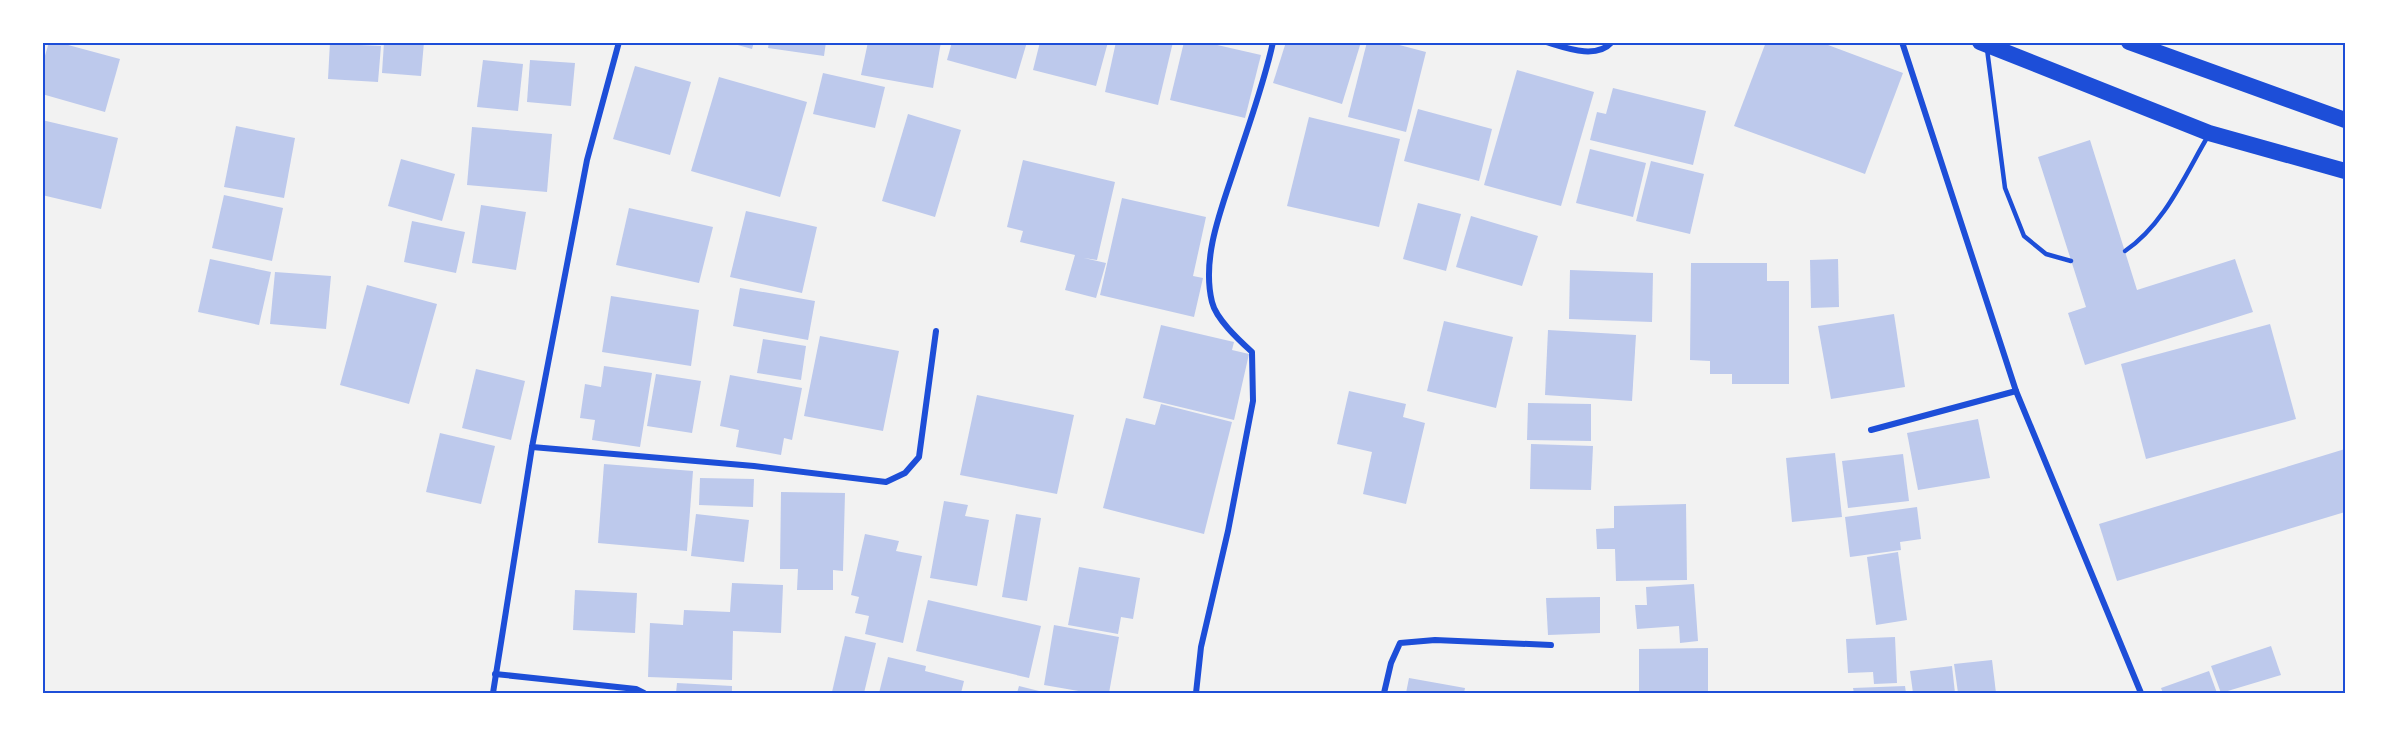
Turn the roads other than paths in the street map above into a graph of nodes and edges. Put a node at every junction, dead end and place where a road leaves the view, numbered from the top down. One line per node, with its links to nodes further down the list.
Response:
1 (619, 42): 16 (street)
2 (1273, 42): 21 (street)
3 (1546, 42): 4 (street)
4 (1612, 42)
5 (1902, 42): 14 (street)
6 (2129, 42): 8 (highway)
7 (1983, 43): 9 (highway); 12 (lane)
8 (2345, 120)
9 (2209, 133): 10 (highway); 11 (lane)
10 (2345, 171)
11 (2125, 251)
12 (2071, 261)
13 (936, 331): 16 (street)
14 (2016, 391): 15 (street); 23 (street)
15 (1872, 430)
16 (532, 447): 18 (street)
17 (1551, 645): 22 (street)
18 (495, 674): 19 (street); 20 (street)
19 (493, 693)
20 (644, 693)
21 (1196, 693)
22 (1384, 693)
23 (2141, 693)

